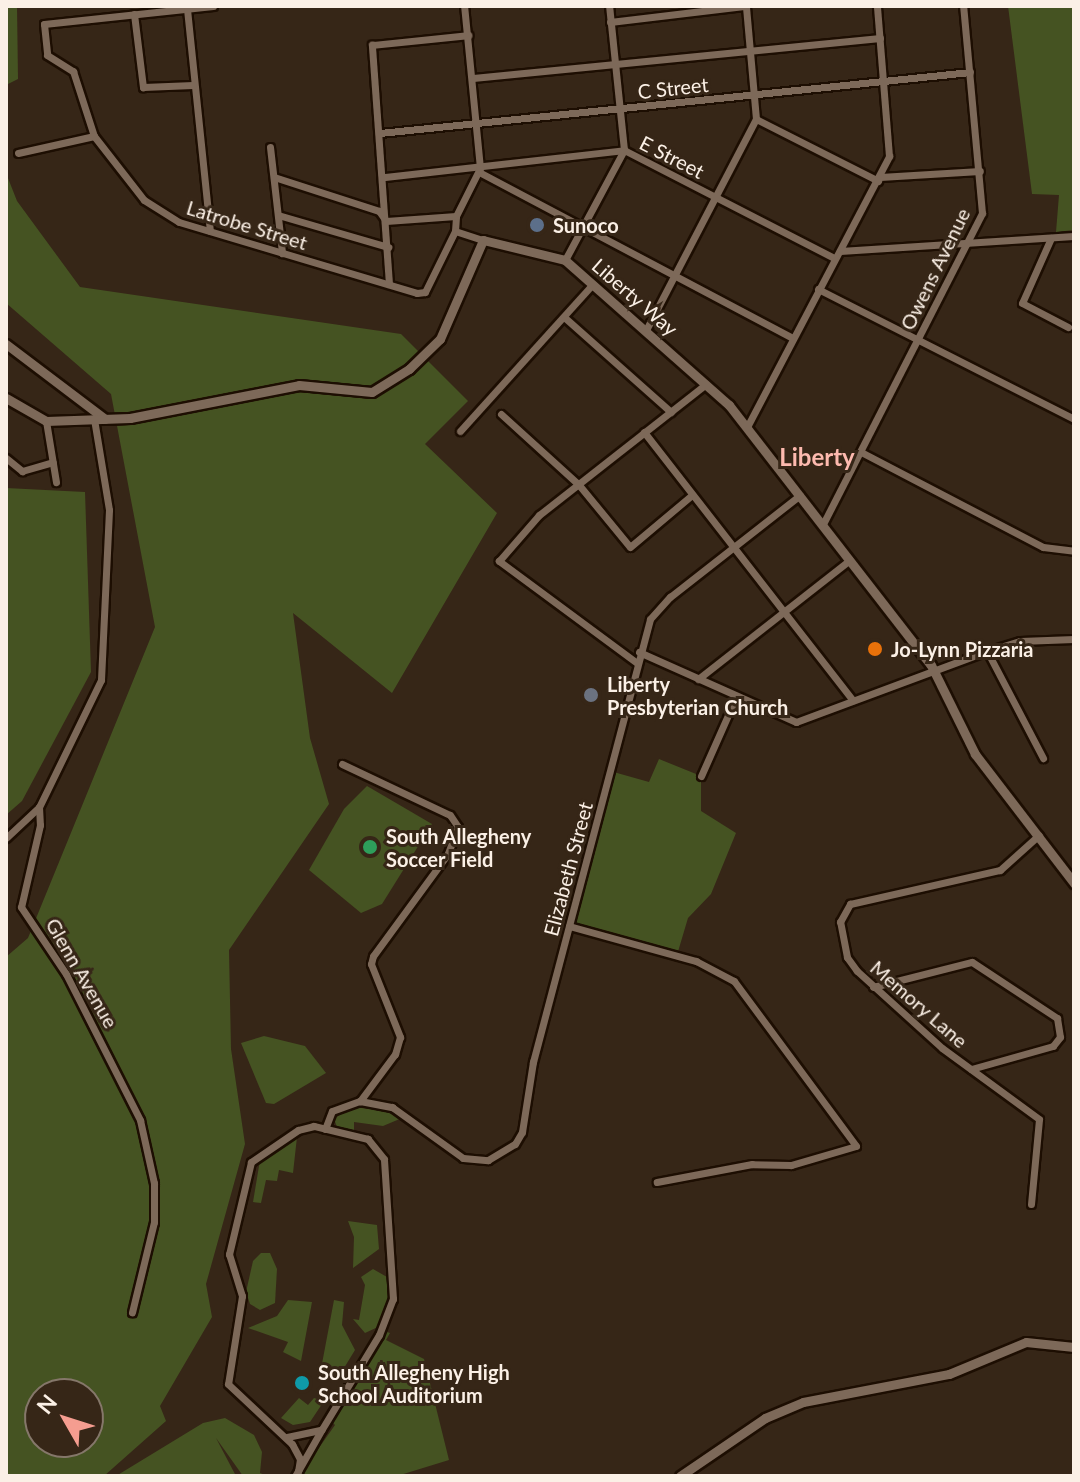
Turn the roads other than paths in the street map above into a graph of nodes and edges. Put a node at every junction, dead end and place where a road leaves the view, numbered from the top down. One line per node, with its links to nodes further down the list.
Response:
1 (213, 6): 7 (street)
2 (464, 6): 10 (street)
3 (609, 6): 9 (street)
4 (745, 6): 9 (street); 12 (street)
5 (877, 6): 11 (street)
6 (963, 6): 14 (street, Owens Avenue)
7 (187, 9): 8 (street); 17 (street)
8 (134, 14): 17 (street); 23 (street, Latrobe Street)
9 (610, 22): 13 (street)
10 (468, 35): 15 (street); 22 (street)
11 (880, 38): 12 (street); 16 (street)
12 (751, 51): 13 (street); 18 (street)
13 (614, 67): 15 (street); 19 (street)
14 (970, 72): 16 (street, C Street); 28 (street, Owens Avenue)
15 (473, 78): 21 (street)
16 (884, 80): 18 (street, C Street); 31 (street)
17 (193, 85): 37 (street)
18 (755, 95): 19 (street, C Street); 20 (street)
19 (617, 110): 21 (street, C Street); 25 (street)
20 (756, 119): 31 (street); 32 (street)
21 (477, 125): 22 (street, C Street); 27 (street)
22 (380, 133): 30 (street)
23 (94, 136): 26 (street); 37 (street, Latrobe Street)
24 (270, 147): 29 (street)
25 (624, 150): 27 (street, E Street); 32 (street, E Street); 36 (street)
26 (18, 153)
27 (479, 170): 30 (street, E Street); 34 (street); 36 (street)
28 (980, 171): 31 (street); 42 (street, Owens Avenue)
29 (274, 177): 33 (street); 35 (street)
30 (385, 177): 35 (street)
31 (879, 179): 45 (street)
32 (716, 198): 45 (street, E Street); 47 (street)
33 (278, 215): 43 (street); 44 (street)
34 (456, 216): 35 (street); 38 (street)
35 (386, 221): 43 (street)
36 (583, 227): 46 (street); 47 (street)
37 (210, 231): 44 (street, Latrobe Street)
38 (455, 231): 41 (street); 48 (street, Latrobe Street)
39 (1074, 236): 40 (street)
40 (1051, 238): 42 (street); 52 (street)
41 (483, 240): 46 (street, Liberty Way); 62 (street)
42 (967, 244): 45 (street); 55 (street, Owens Avenue)
43 (388, 247): 48 (street)
44 (282, 253): 48 (street, Latrobe Street)
45 (837, 255): 50 (street)
46 (565, 260): 49 (street, Liberty Way)
47 (674, 276): 53 (street); 54 (street)
48 (389, 284)
49 (593, 284): 51 (street); 53 (street, Liberty Way)
50 (818, 289): 54 (street); 55 (street)
51 (564, 317): 59 (street); 66 (street)
52 (1068, 327)
53 (646, 330): 57 (street, Liberty Way)
54 (791, 337): 65 (street)
55 (919, 340): 63 (street); 68 (street, Owens Avenue)
56 (6, 344): 62 (street)
57 (706, 384): 59 (street); 65 (street, Liberty Way)
58 (6, 398): 64 (street)
59 (671, 412): 67 (street)
60 (501, 414): 72 (street)
61 (94, 419): 62 (street); 64 (street); 91 (street, Glenn Avenue)
62 (106, 419)
63 (1074, 419)
64 (46, 421): 70 (street)
65 (747, 427): 74 (street, Liberty Way)
66 (460, 431)
67 (644, 432): 72 (street); 73 (street)
68 (861, 452): 75 (street, Owens Avenue); 77 (street)
69 (6, 458): 70 (street)
70 (53, 462): 71 (street)
71 (56, 482)
72 (579, 485): 73 (street); 83 (street)
73 (692, 495): 76 (street)
74 (800, 495): 75 (street, Liberty Way); 76 (street, Elizabeth Street)
75 (823, 524): 78 (street, Liberty Way)
76 (732, 546): 79 (street); 82 (street, Elizabeth Street)
77 (1074, 551)
78 (850, 560): 79 (street); 84 (street, Liberty Way)
79 (784, 611): 85 (street); 87 (street)
80 (1074, 639): 81 (street)
81 (987, 651): 84 (street); 88 (street)
82 (639, 652): 83 (street, Elizabeth Street); 85 (street)
83 (637, 663): 95 (street, Elizabeth Street)
84 (934, 670): 87 (street); 92 (street, Liberty Way)
85 (698, 679): 86 (street)
86 (736, 697): 87 (street); 90 (street)
87 (853, 700)
88 (1043, 758)
89 (342, 764): 98 (street)
90 (701, 776)
91 (39, 807): 93 (street); 102 (street, Glenn Avenue)
92 (1039, 835): 94 (street, Liberty Way); 96 (street, Memory Lane)
93 (6, 838)
94 (1074, 883)
95 (569, 926): 98 (street, Elizabeth Street); 100 (street)
96 (873, 987): 97 (street, Memory Lane); 97 (street)
97 (971, 1069): 101 (street, Memory Lane)
98 (360, 1101): 99 (street)
99 (325, 1129): 104 (street); 105 (street)
100 (657, 1182)
101 (1031, 1204)
102 (132, 1312)
103 (1074, 1347): 107 (street)
104 (322, 1429): 105 (street); 106 (street)
105 (285, 1437): 106 (street)
106 (296, 1474)
107 (680, 1476)

